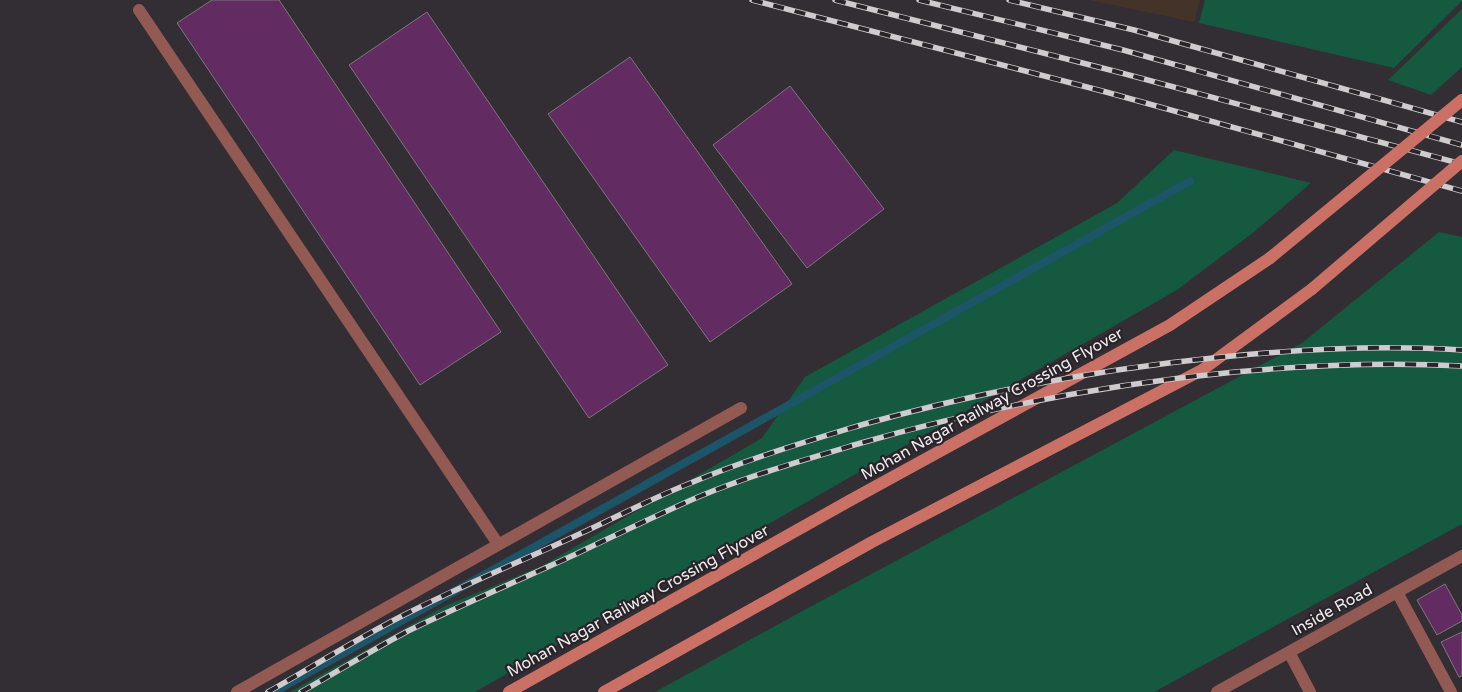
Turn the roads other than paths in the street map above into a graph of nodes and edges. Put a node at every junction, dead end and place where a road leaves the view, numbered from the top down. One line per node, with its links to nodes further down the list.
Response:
1 (139, 10): 5 (street)
2 (1462, 100): 10 (main road, Mohan Nagar Railway Crossing Flyover, bridge)
3 (1462, 161): 11 (main road, bridge)
4 (741, 408): 5 (street)
5 (498, 544): 9 (street)
6 (1462, 556): 7 (street, Inside Road)
7 (1397, 592): 8 (street, Inside Road); 14 (street)
8 (1289, 652): 12 (street, Inside Road); 13 (street)
9 (237, 692)
10 (509, 692)
11 (604, 692)
12 (1217, 692)
13 (1310, 692)
14 (1451, 692)

